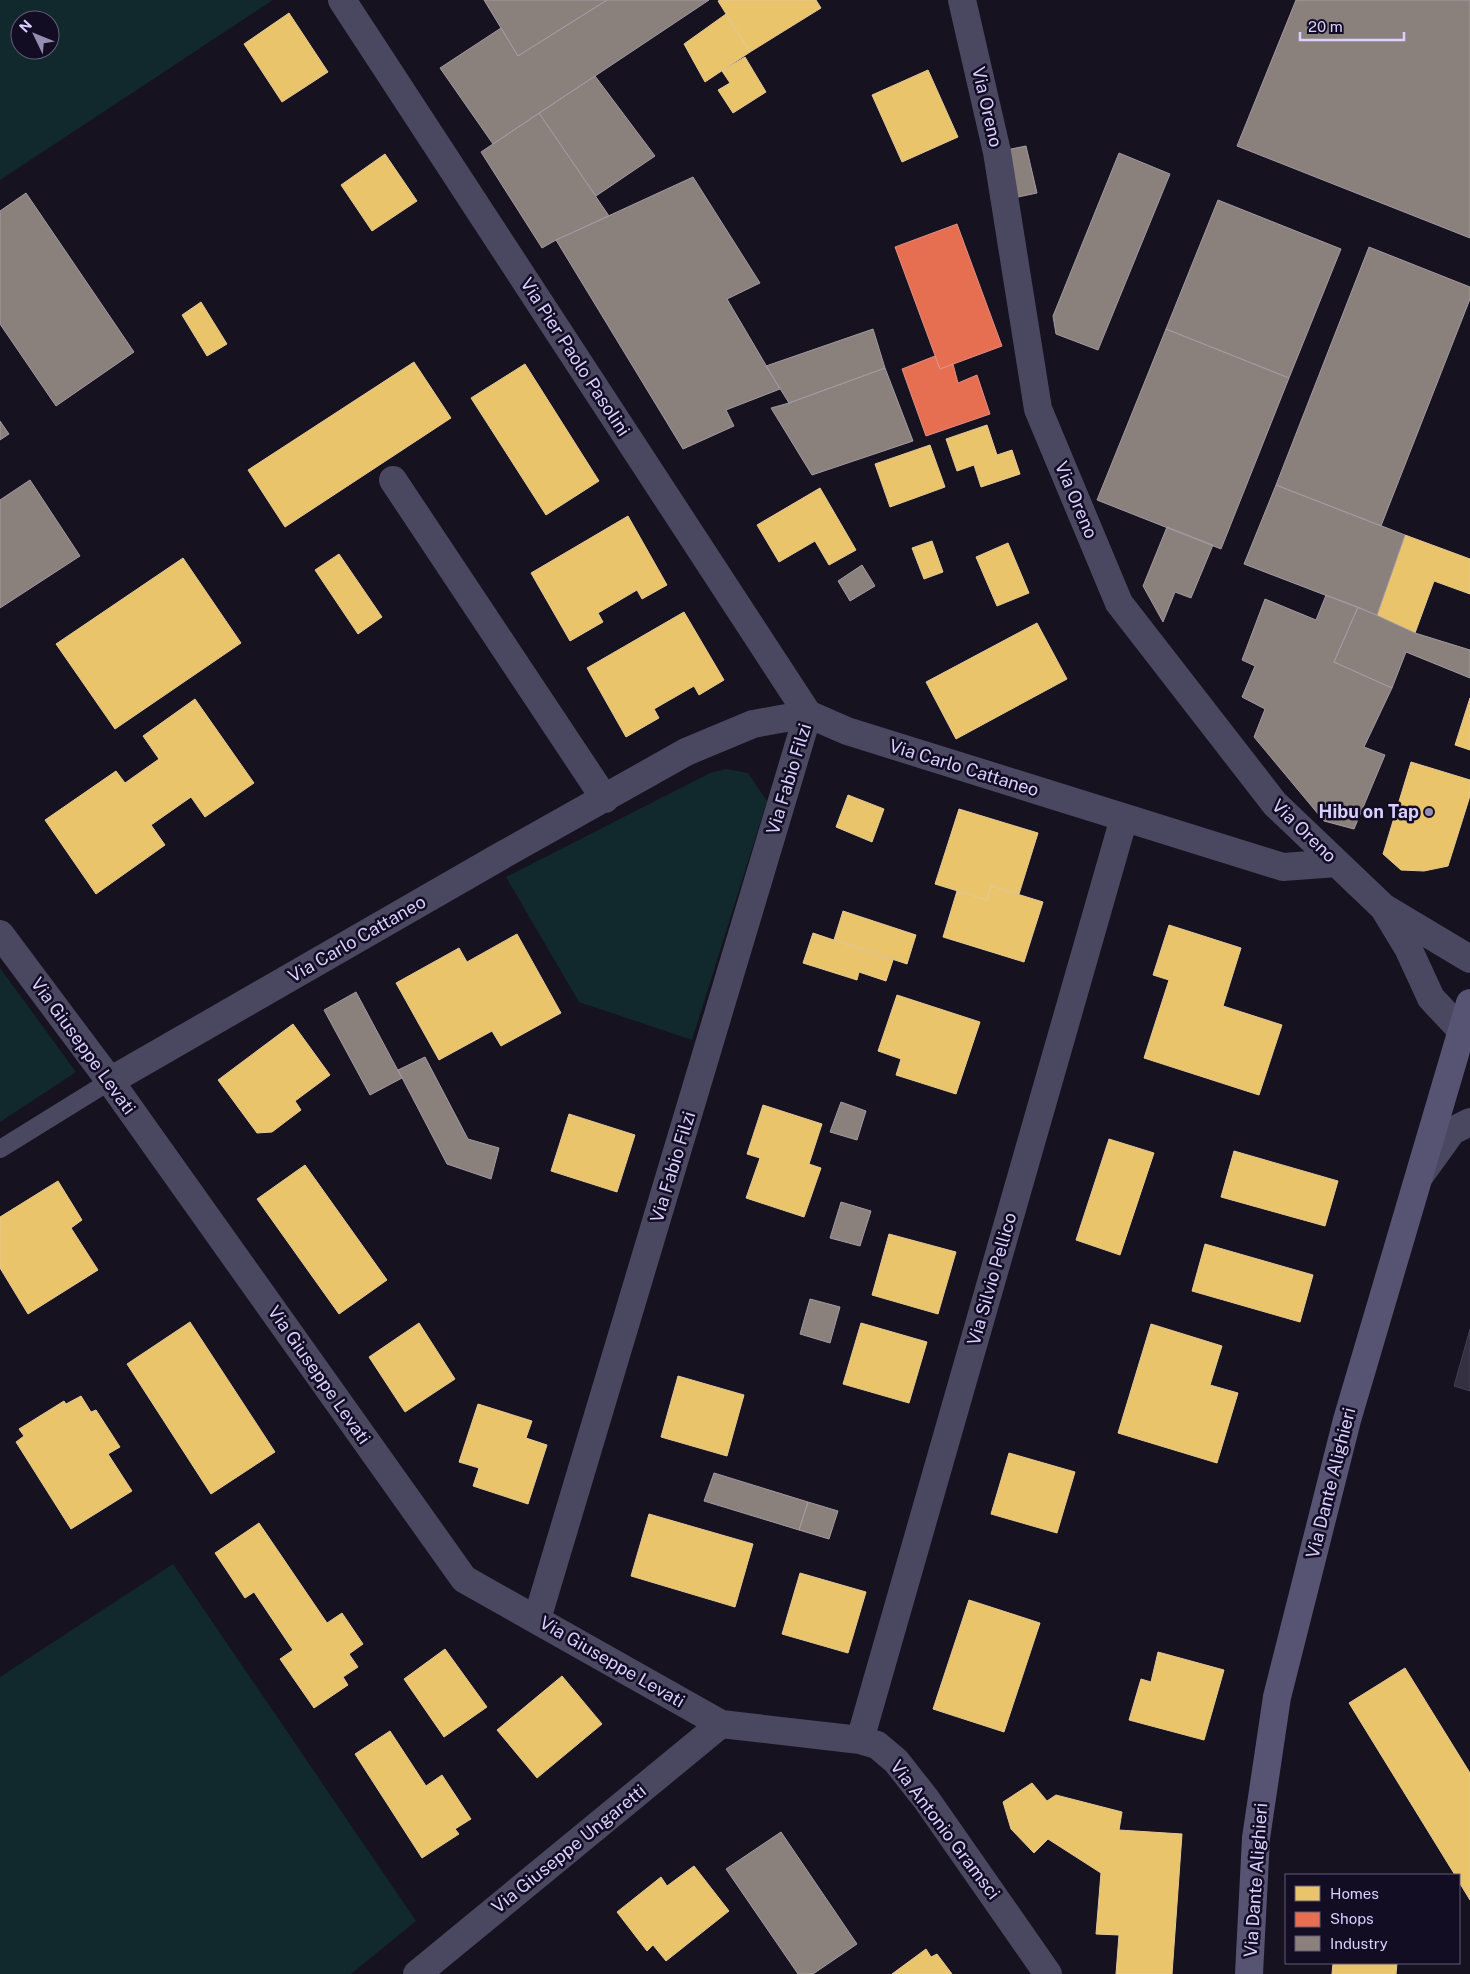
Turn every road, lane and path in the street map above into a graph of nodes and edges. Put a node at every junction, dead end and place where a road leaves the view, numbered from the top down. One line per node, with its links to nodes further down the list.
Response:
1 (342, 0): 4 (street, Via Pier Paolo Pasolini)
2 (962, 0): 7 (street, Via Oreno)
3 (393, 480): 5 (street)
4 (808, 714): 5 (street, Via Carlo Cattaneo); 6 (street, Via Carlo Cattaneo); 17 (street, Via Fabio Filzi)
5 (605, 799): 13 (street, Via Carlo Cattaneo)
6 (1124, 818): 7 (street, Via Carlo Cattaneo); 19 (street, Via Silvio Pellico)
7 (1337, 863): 8 (street, Via Oreno)
8 (1383, 907): 10 (street, Via Oreno); 12 (street, Via Oreno)
9 (0, 934): 13 (street, Via Giuseppe Levati)
10 (1470, 959)
11 (1470, 1003): 12 (main road, Via Dante Alighieri)
12 (1466, 1033): 16 (main road, Via Dante Alighieri)
13 (110, 1081): 15 (lane); 17 (street, Via Giuseppe Levati)
14 (1470, 1122): 16 (street)
15 (0, 1149)
16 (1417, 1180): 22 (main road, Via Dante Alighieri)
17 (537, 1619): 18 (street, Via Giuseppe Levati)
18 (721, 1724): 19 (street, Via Antonio Gramsci); 20 (street, Via Giuseppe Ungaretti)
19 (860, 1740): 21 (street, Via Antonio Gramsci)
20 (417, 1974)
21 (1048, 1974)
22 (1249, 1974)

